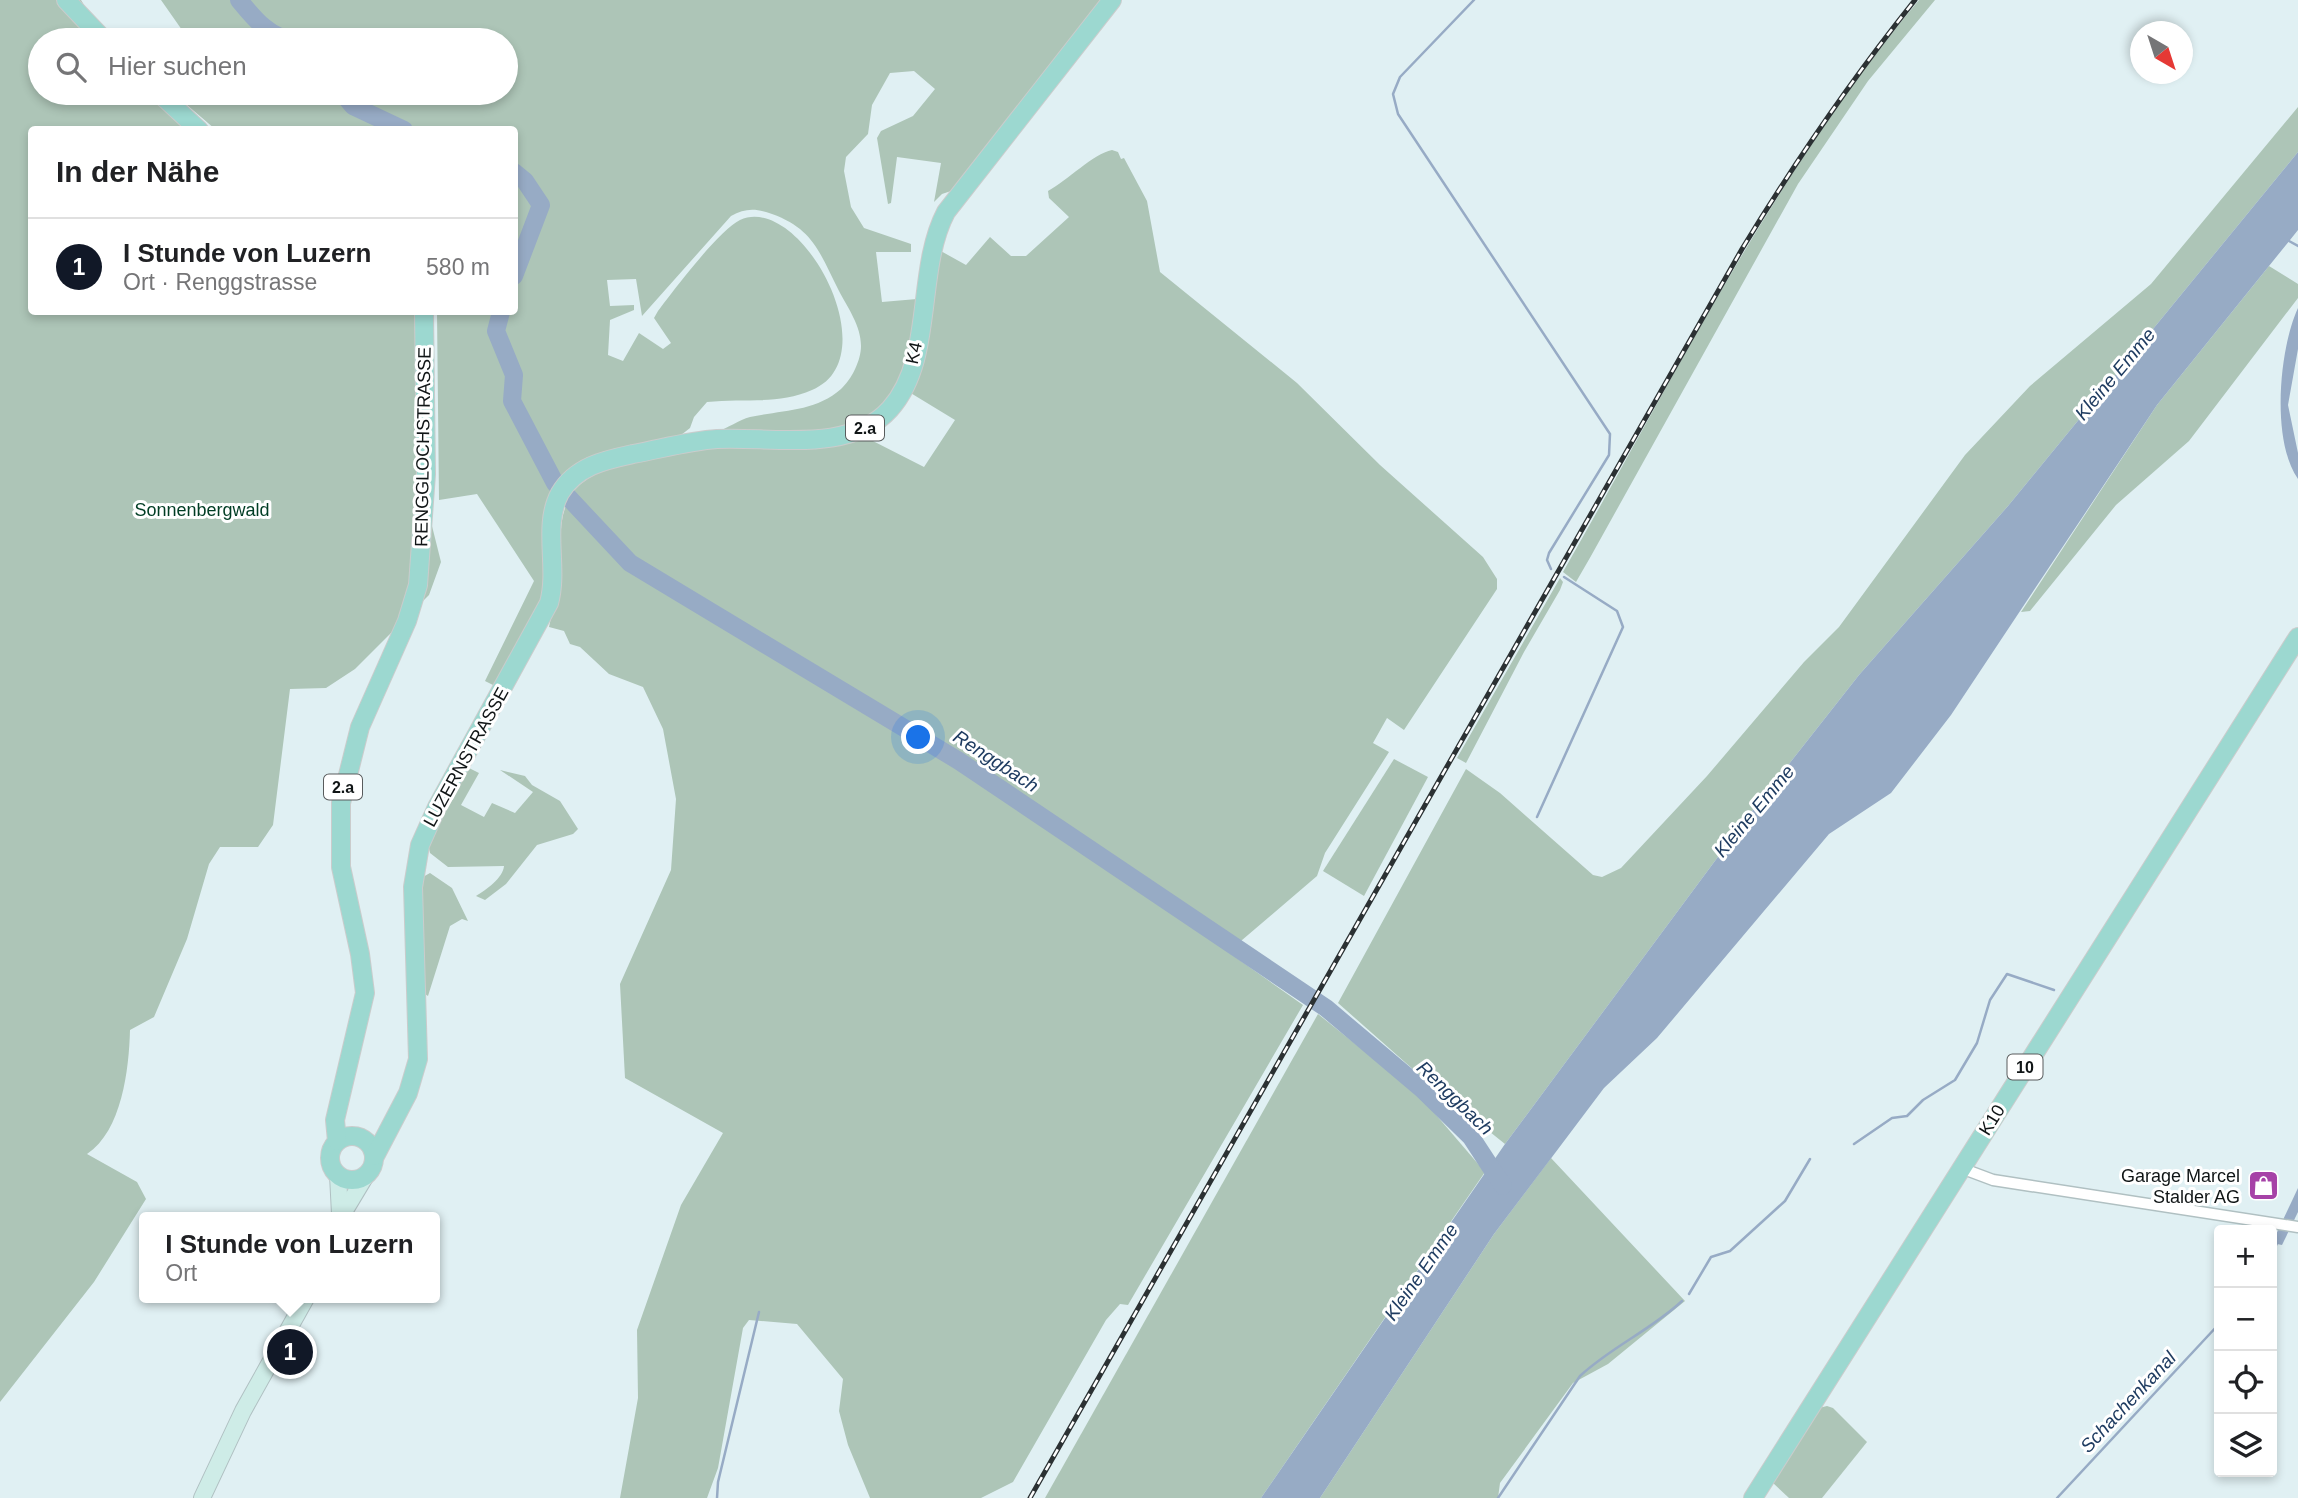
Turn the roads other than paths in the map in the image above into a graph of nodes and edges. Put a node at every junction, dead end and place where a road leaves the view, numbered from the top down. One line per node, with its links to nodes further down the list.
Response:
1 (66, 0): 3 (main road)
2 (1112, 0): 7 (main road, K4 / 2.a)
3 (93, 28)
4 (172, 105): 5 (main road)
5 (195, 126)
6 (424, 315): 10 (main road, RENGGLOCHSTRASSE / 2.a)
7 (560, 494): 9 (main road, LUZERNSTRASSE / 2.a)
8 (2298, 637): 12 (main road, K10 / 10)
9 (397, 1110): 10 (main road, LUZERNSTRASSE / 2.a); 11 (main road, LUZERNSTRASSE / 2.a)
10 (351, 1137): 11 (main road); 13 (main road)
11 (375, 1156): 14 (main road)
12 (1961, 1168): 17 (street); 20 (main road, K10 / 10)
13 (338, 1175): 14 (main road); 15 (main road)
14 (365, 1177): 16 (main road)
15 (341, 1212)
16 (344, 1212)
17 (2296, 1227)
18 (303, 1303): 19 (main road)
19 (202, 1498)
20 (1753, 1498)

